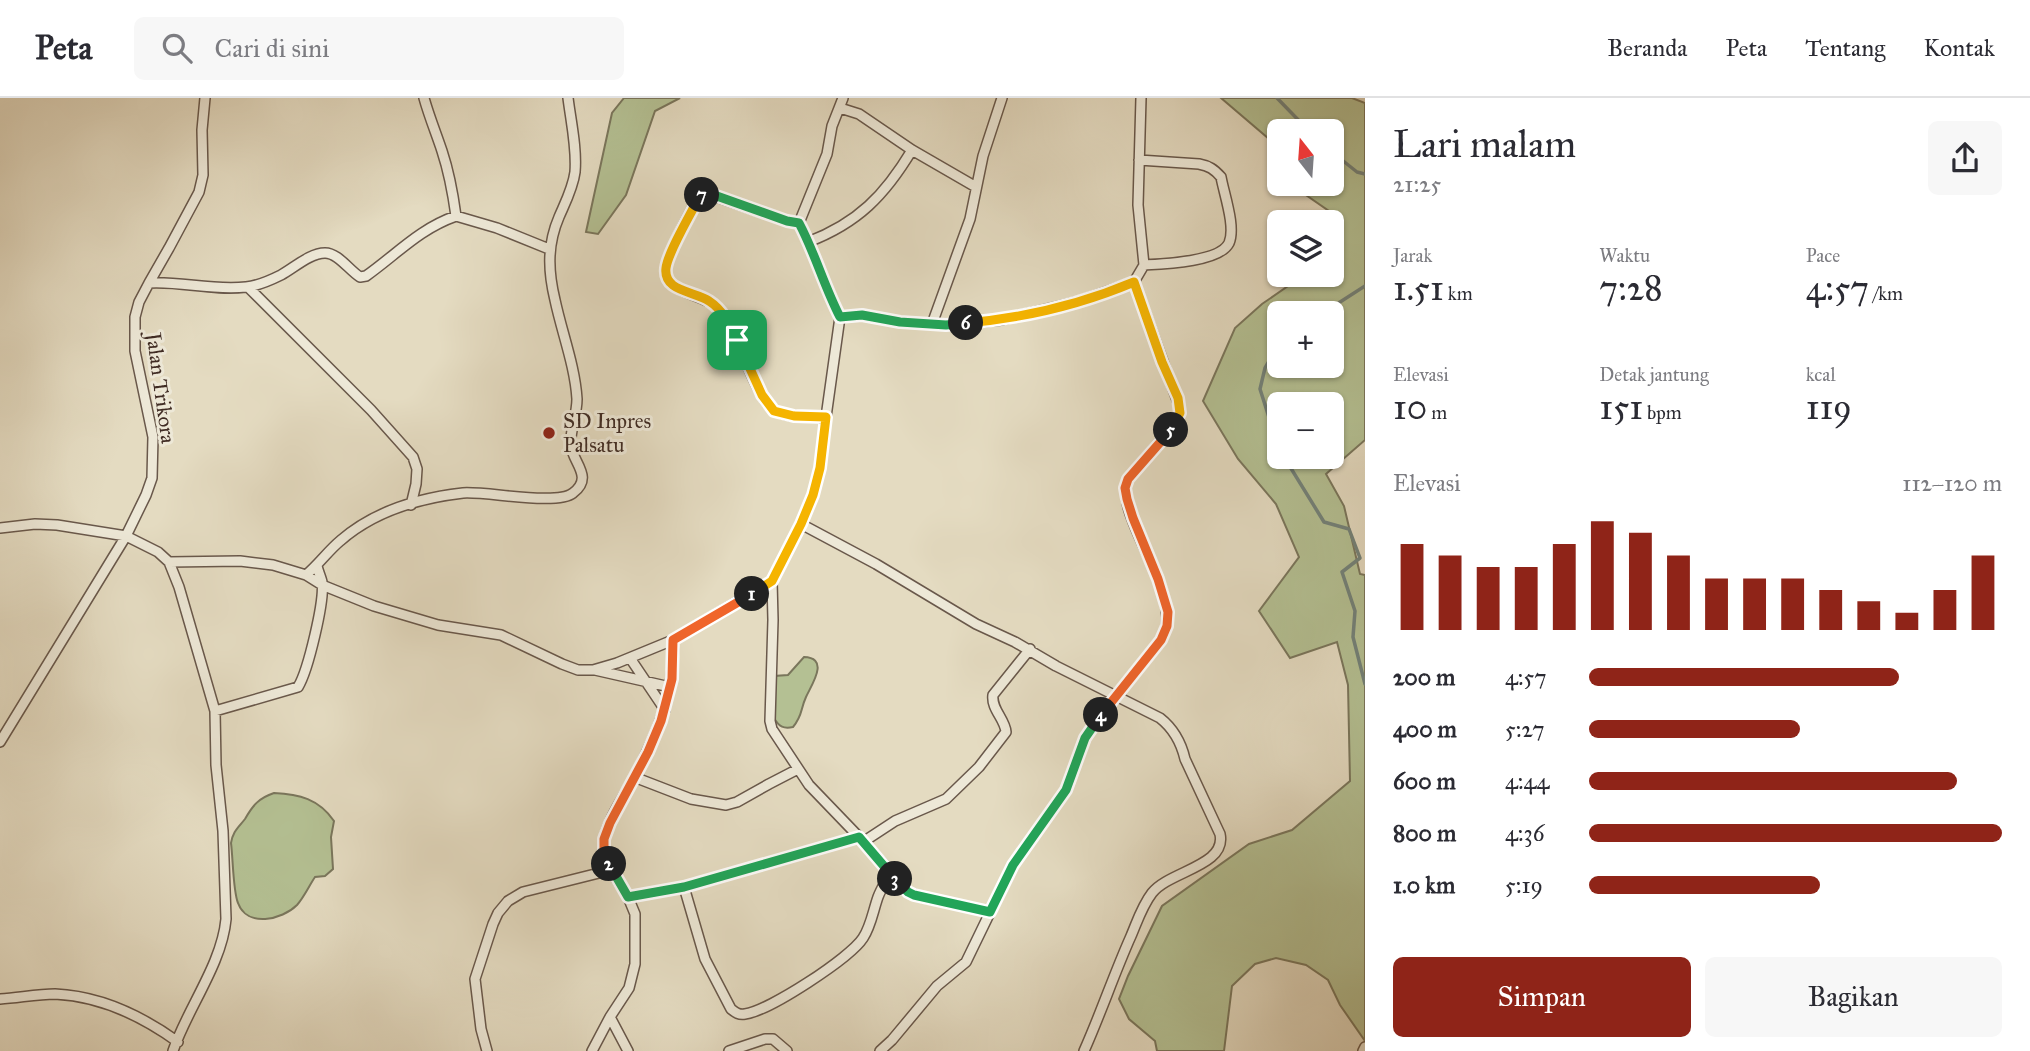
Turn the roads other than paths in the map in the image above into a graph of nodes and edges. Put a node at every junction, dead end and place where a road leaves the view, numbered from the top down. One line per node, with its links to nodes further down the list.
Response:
1 (205, 98): 16 (street, Jalan Trikora)
2 (424, 98): 10 (street)
3 (568, 98): 13 (street)
4 (1002, 98): 9 (street)
5 (1141, 98): 8 (street)
6 (841, 103): 7 (street); 11 (street)
7 (912, 150): 9 (street); 12 (street)
8 (1139, 160): 14 (street); 14 (street)
9 (976, 187): 19 (street)
10 (456, 216): 13 (street); 17 (street)
11 (799, 223): 12 (street); 20 (street)
12 (808, 242): 18 (street)
13 (550, 249): 21 (street)
14 (1144, 265): 15 (street)
15 (1134, 282): 19 (street); 36 (street)
16 (149, 283): 17 (street); 24 (street, Jalan Trikora)
17 (248, 287): 21 (street)
18 (840, 317): 19 (street); 20 (street)
19 (932, 324)
20 (826, 417): 22 (street)
21 (411, 505): 26 (street)
22 (801, 524): 28 (street); 31 (street)
23 (0, 528): 24 (street)
24 (125, 536): 25 (street); 39 (street, Jalan Trikora)
25 (169, 562): 27 (street); 38 (street)
26 (317, 566): 27 (street); 29 (street)
27 (306, 575): 29 (street)
28 (772, 581): 30 (street); 40 (street)
29 (322, 585): 33 (street); 38 (street)
30 (673, 640): 32 (street); 35 (street)
31 (1030, 649): 36 (street); 42 (street)
32 (630, 658): 33 (street); 34 (street)
33 (593, 670): 34 (street)
34 (646, 682): 35 (street); 37 (street)
35 (670, 687): 37 (street)
36 (1115, 696): 47 (street); 57 (street)
37 (665, 710): 41 (street)
38 (215, 711): 50 (street)
39 (0, 742)
40 (798, 769): 41 (street); 42 (street)
41 (634, 777): 43 (street)
42 (861, 839): 44 (street); 45 (street)
43 (611, 870): 46 (street); 51 (street)
44 (890, 873): 45 (street); 47 (street)
45 (684, 887): 46 (street)
46 (628, 897): 49 (street)
47 (990, 912): 56 (street)
48 (0, 999): 50 (street)
49 (610, 1017): 52 (street); 53 (street)
50 (175, 1046)
51 (487, 1051)
52 (592, 1051)
53 (628, 1051)
54 (729, 1051): 55 (street)
55 (787, 1051)
56 (880, 1051)
57 (1084, 1051)

